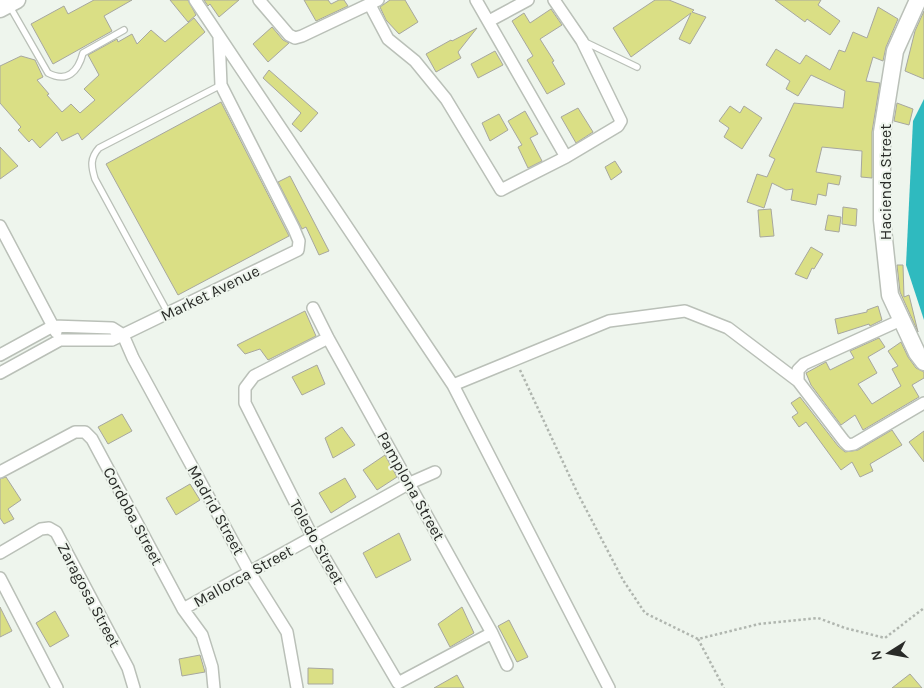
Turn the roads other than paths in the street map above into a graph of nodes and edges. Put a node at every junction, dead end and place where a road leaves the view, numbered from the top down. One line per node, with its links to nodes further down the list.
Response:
1 (195, 0): 11 (street)
2 (259, 0): 7 (street)
3 (476, 0): 9 (street)
4 (528, 0): 9 (street)
5 (554, 0): 12 (street)
6 (918, 0): 20 (street, Hacienda Street)
7 (374, 2): 15 (street)
8 (9, 4): 10 (lane)
9 (488, 21): 15 (street)
10 (124, 30)
11 (219, 36): 14 (street); 29 (street)
12 (582, 41): 13 (lane); 15 (street)
13 (637, 67)
14 (221, 85): 19 (lane); 19 (street, Market Avenue)
15 (566, 158)
16 (0, 226): 17 (street)
17 (3, 240): 21 (street)
18 (313, 308): 23 (street, Pamplona Street)
19 (168, 314): 22 (street, Market Avenue)
20 (902, 320): 26 (street, Hacienda Street); 28 (street)
21 (53, 326): 22 (street); 24 (street); 25 (street)
22 (122, 335): 24 (street, Market Avenue); 36 (street, Madrid Street)
23 (328, 338): 33 (street, Pamplona Street); 34 (street, Toledo Street)
24 (60, 340): 27 (street, Market Avenue)
25 (0, 355)
26 (924, 362)
27 (0, 373)
28 (798, 381): 29 (street); 30 (street)
29 (453, 385): 45 (street)
30 (924, 402)
31 (0, 472): 38 (street, Cordoba Street)
32 (435, 472): 33 (street, Mallorca Street)
33 (410, 484): 34 (street, Mallorca Street); 39 (street, Pamplona Street)
34 (313, 538): 36 (street, Mallorca Street); 39 (street, Toledo Street)
35 (0, 553): 42 (street, Zaragosa Street)
36 (250, 573): 38 (street, Mallorca Street); 44 (street, Madrid Street)
37 (0, 578): 41 (street)
38 (183, 609): 43 (street, Cordoba Street)
39 (492, 633): 40 (street, Pamplona Street)
40 (507, 665)
41 (56, 688)
42 (134, 688)
43 (214, 688)
44 (297, 688)
45 (609, 688)

